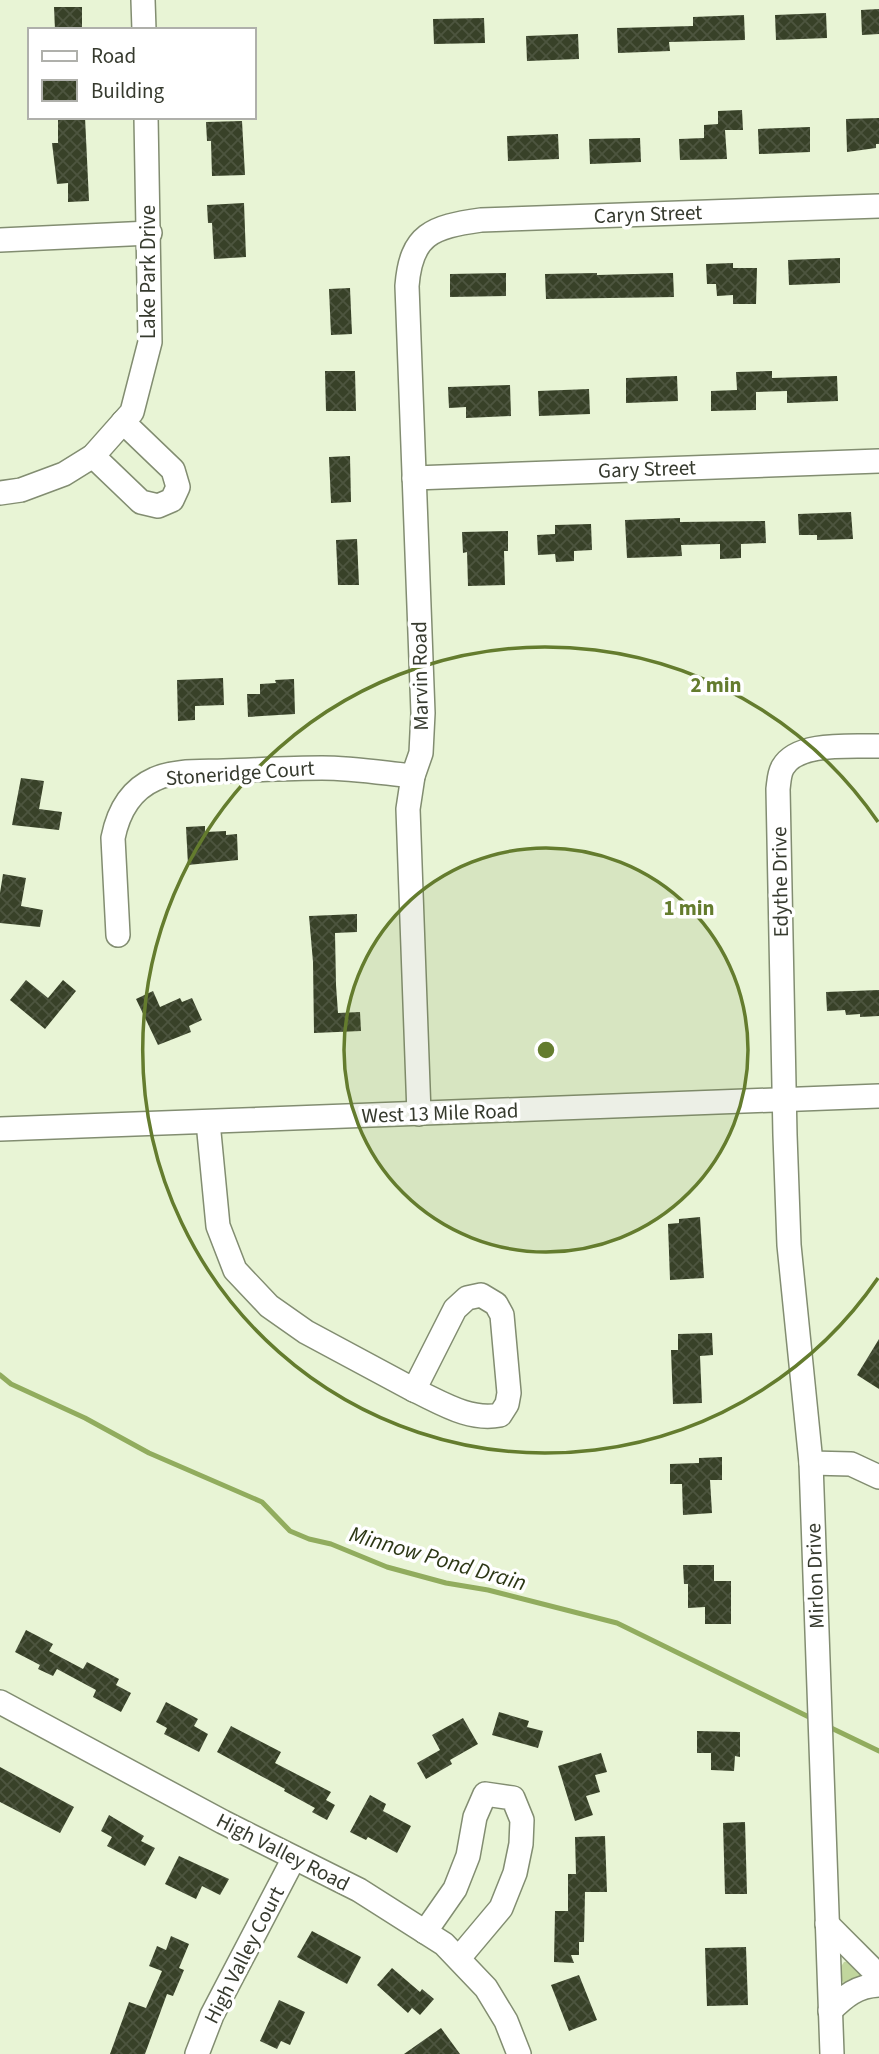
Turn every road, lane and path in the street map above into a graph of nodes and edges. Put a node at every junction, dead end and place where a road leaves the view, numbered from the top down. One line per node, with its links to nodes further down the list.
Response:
1 (143, 0): 2 (street)
2 (144, 28)
3 (146, 119): 5 (street, Lake Park Drive)
4 (879, 206): 7 (street, Caryn Street)
5 (150, 233): 6 (street); 8 (street, Lake Park Drive)
6 (0, 240)
7 (421, 240): 11 (street, Marvin Road)
8 (123, 422): 9 (street, Lake Park Drive); 9 (street)
9 (93, 456): 12 (street, Lake Park Drive)
10 (879, 461): 11 (street, Gary Street)
11 (414, 478): 14 (street, Marvin Road)
12 (0, 494)
13 (879, 746): 17 (street, Edythe Drive)
14 (413, 776): 15 (street, Stoneridge Court); 18 (street, Marvin Road)
15 (118, 936)
16 (879, 1096): 17 (street, West 13 Mile Road)
17 (783, 1100): 18 (street, West 13 Mile Road); 22 (street, Mirlon Drive)
18 (419, 1114): 19 (street, West 13 Mile Road)
19 (208, 1122): 20 (street, West 13 Mile Road); 21 (street)
20 (0, 1129)
21 (414, 1390): 21 (street)
22 (811, 1463): 23 (street); 26 (street, Mirlon Drive)
23 (879, 1477)
24 (0, 1702): 25 (street, High Valley Road)
25 (294, 1858): 27 (street, High Valley Road); 32 (street, High Valley Court)
26 (827, 1924): 29 (street); 31 (street, Mirlon Drive)
27 (425, 1932): 28 (street, High Valley Road); 28 (street)
28 (459, 1958): 33 (street, High Valley Road)
29 (879, 1976)
30 (879, 1985): 31 (street)
31 (830, 2011): 34 (street, Mirlon Drive)
32 (197, 2054)
33 (519, 2054)
34 (832, 2054)

